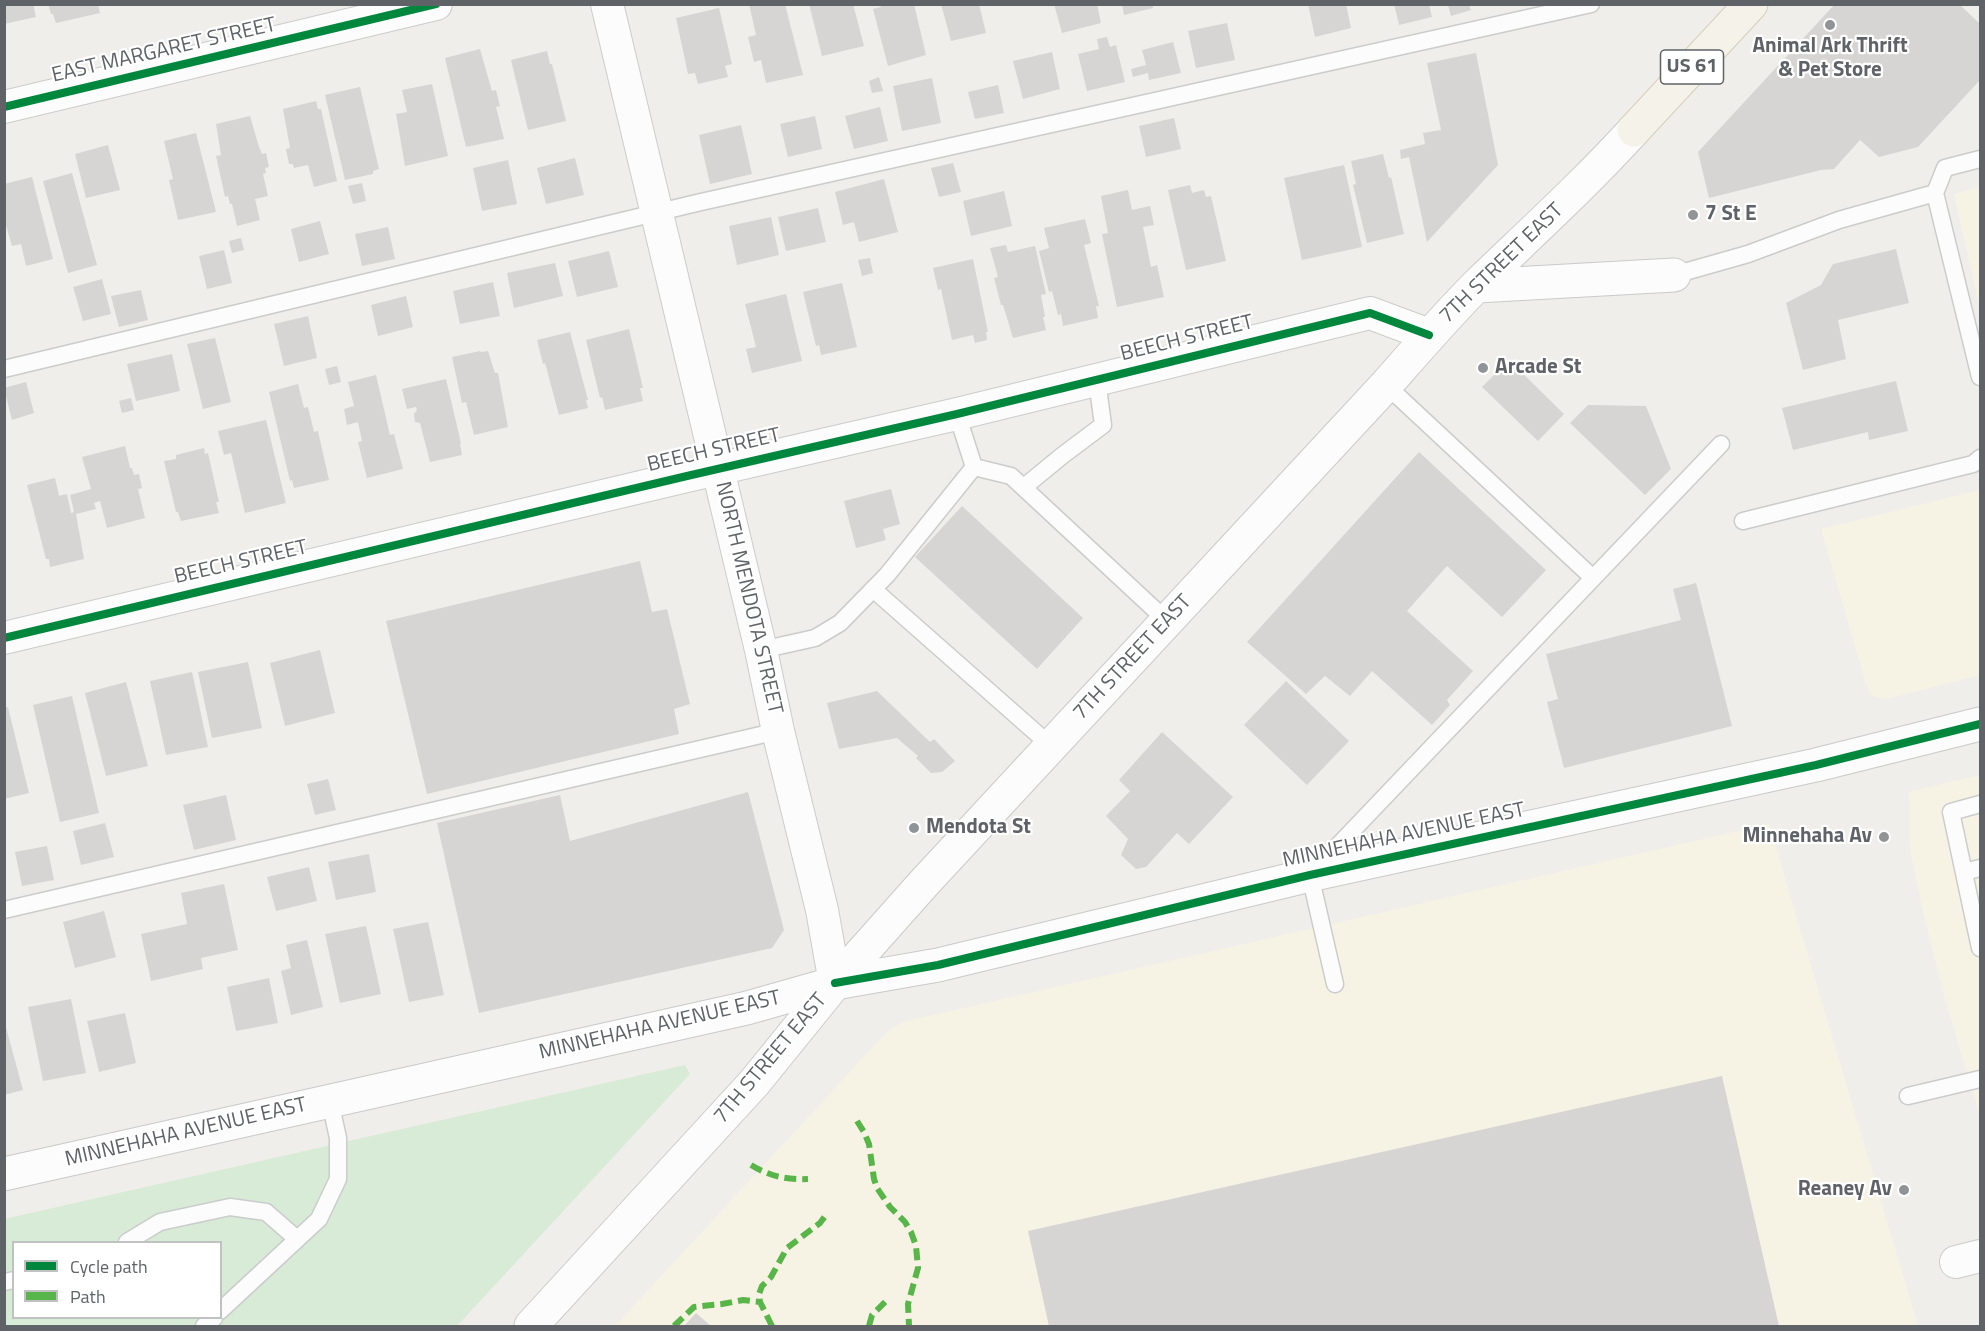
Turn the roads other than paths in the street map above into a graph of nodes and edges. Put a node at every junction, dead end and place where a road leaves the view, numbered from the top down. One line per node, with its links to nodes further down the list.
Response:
1 (436, 4): 5 (street, EAST MARGARET STREET)
2 (607, 4): 8 (street, NORTH MENDOTA STREET)
3 (1590, 4): 8 (lane)
4 (1750, 4): 10 (main road, 7TH STREET EAST / US 61)
5 (4, 107)
6 (1980, 159): 7 (lane)
7 (1935, 193): 9 (lane); 13 (lane)
8 (658, 212): 12 (lane); 20 (street, NORTH MENDOTA STREET)
9 (1674, 275): 10 (main road)
10 (1477, 286): 11 (main road, 7TH STREET EAST)
11 (1430, 335): 14 (street, BEECH STREET); 15 (main road, 7TH STREET EAST)
12 (4, 369)
13 (1980, 377)
14 (1097, 380): 16 (street, BEECH STREET); 21 (lane)
15 (1386, 385): 23 (lane); 25 (main road, 7TH STREET EAST)
16 (957, 414): 19 (lane); 20 (street, BEECH STREET)
17 (1721, 444): 23 (lane)
18 (1980, 458): 22 (lane)
19 (974, 467): 21 (lane); 24 (lane)
20 (718, 469): 26 (street, BEECH STREET); 27 (street, NORTH MENDOTA STREET)
21 (1024, 487): 25 (lane)
22 (1743, 520)
23 (1593, 578): 34 (lane)
24 (873, 589): 27 (lane); 30 (lane)
25 (1167, 621): 30 (main road, 7TH STREET EAST)
26 (4, 638)
27 (761, 650): 29 (street, NORTH MENDOTA STREET)
28 (1980, 724): 34 (main road, MINNEHAHA AVENUE EAST)
29 (778, 731): 35 (lane); 37 (street, NORTH MENDOTA STREET)
30 (1051, 746): 37 (main road, 7TH STREET EAST)
31 (1980, 804): 33 (lane)
32 (1980, 868): 33 (lane)
33 (1964, 872): 36 (lane)
34 (1310, 875): 37 (main road, MINNEHAHA AVENUE EAST); 38 (lane)
35 (4, 910)
36 (1980, 940)
37 (835, 983): 41 (main road, MINNEHAHA AVENUE EAST); 46 (main road, 7TH STREET EAST)
38 (1335, 984)
39 (1980, 1079): 40 (lane)
40 (1908, 1096)
41 (330, 1101): 42 (main road, MINNEHAHA AVENUE EAST); 43 (lane)
42 (4, 1174)
43 (297, 1239): 44 (lane); 45 (lane)
44 (129, 1241)
45 (222, 1309)
46 (531, 1326)

